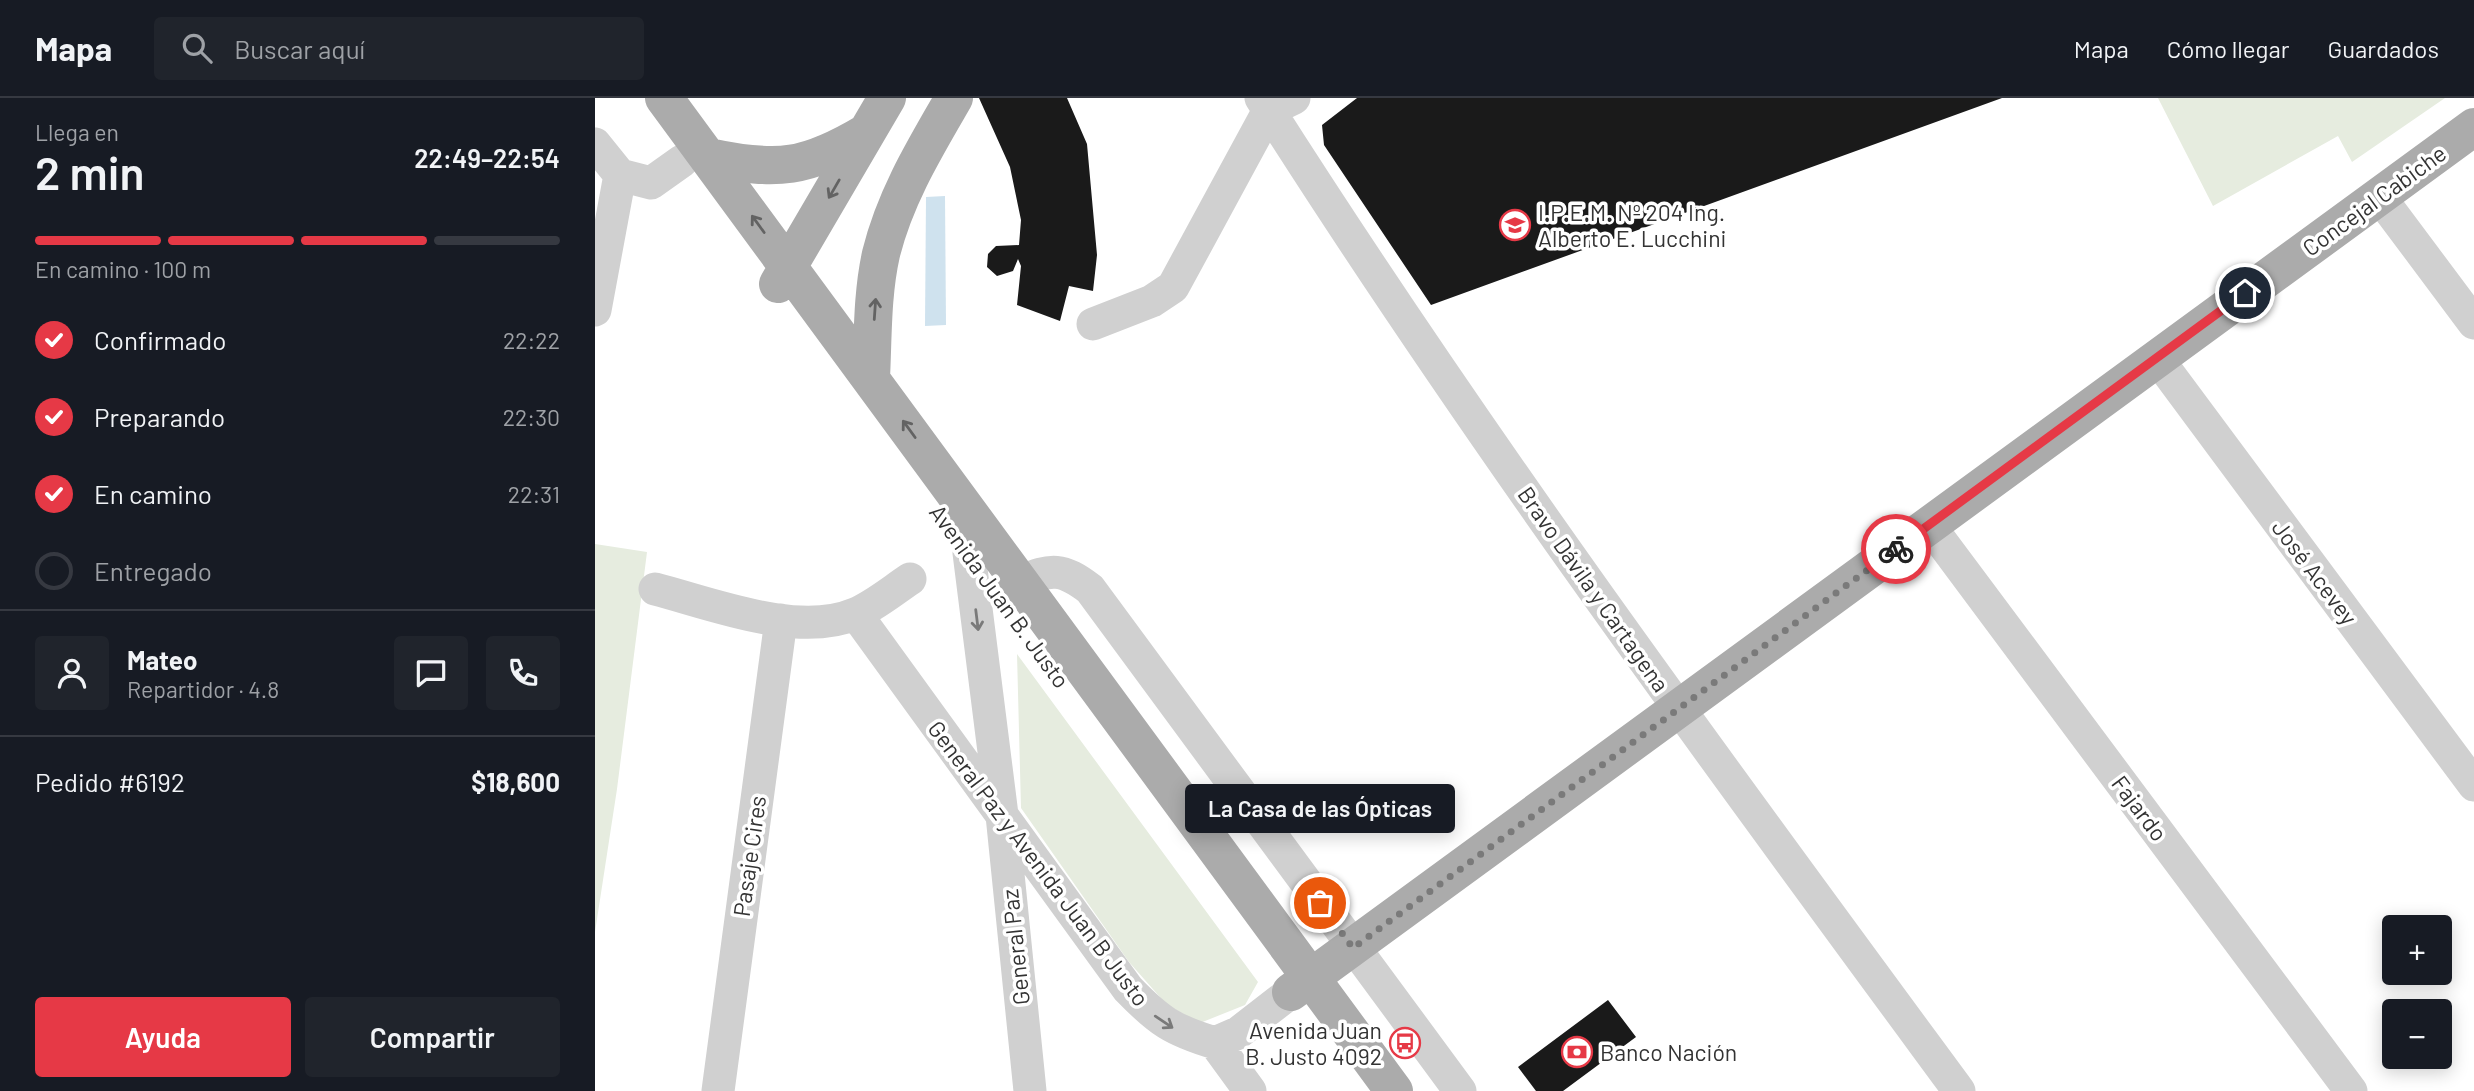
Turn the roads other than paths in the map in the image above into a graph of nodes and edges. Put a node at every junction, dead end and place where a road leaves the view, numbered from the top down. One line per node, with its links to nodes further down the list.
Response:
1 (641, 98): 9 (main road, Avenida Juan B. Justo)
2 (664, 98): 9 (main road, Avenida Juan B. Justo)
3 (887, 98): 7 (main road)
4 (954, 98): 17 (main road, one-way to 4)
5 (1275, 102): 15 (street); 25 (street, Bravo Dávila y Cartagena)
6 (2474, 127): 11 (main road, Concejal Cabiche)
7 (869, 131): 9 (main road); 12 (main road, one-way to 12)
8 (595, 145): 10 (street)
9 (695, 159): 10 (street); 12 (main road, Avenida Juan B. Justo)
10 (620, 175): 13 (street)
11 (2379, 196): 14 (street); 16 (main road, Concejal Cabiche)
12 (782, 278): 17 (main road, Avenida Juan B. Justo); 19 (main road, Avenida Juan B. Justo)
13 (595, 310)
14 (2474, 323)
15 (1093, 324)
16 (2157, 358): 18 (main road, Concejal Cabiche); 26 (street, José Acevey)
17 (871, 378): 21 (main road, Avenida Juan B. Justo, one-way to 17)
18 (1929, 525): 25 (main road, Concejal Cabiche); 38 (street, Fajardo)
19 (969, 553): 27 (street, General Paz, one-way to 27); 29 (main road, Avenida Juan B. Justo)
20 (910, 579): 23 (street)
21 (1020, 582): 28 (street, Avenida Juan B. Justo); 29 (main road, Avenida Juan B. Justo)
22 (655, 589): 24 (street)
23 (856, 614): 24 (street); 27 (street, General Paz y Avenida Juan B Justo)
24 (781, 621): 31 (street, Pasaje Cires)
25 (1678, 708): 28 (main road, Concejal Cabiche); 37 (street, Bravo Dávila y Cartagena)
26 (2474, 785)
27 (1002, 815): 30 (street, General Paz y Avenida Juan B Justo, one-way to 30); 32 (street, General Paz)
28 (1353, 948): 29 (main road, Concejal Cabiche); 36 (street, Avenida Juan B. Justo)
29 (1301, 985): 30 (street); 34 (main road, Avenida Juan B. Justo); 35 (main road, Avenida Juan B. Justo)
30 (1215, 1043): 33 (street)
31 (718, 1091)
32 (1030, 1091)
33 (1250, 1091)
34 (1364, 1091)
35 (1394, 1091)
36 (1460, 1091)
37 (1959, 1091)
38 (2351, 1091)

